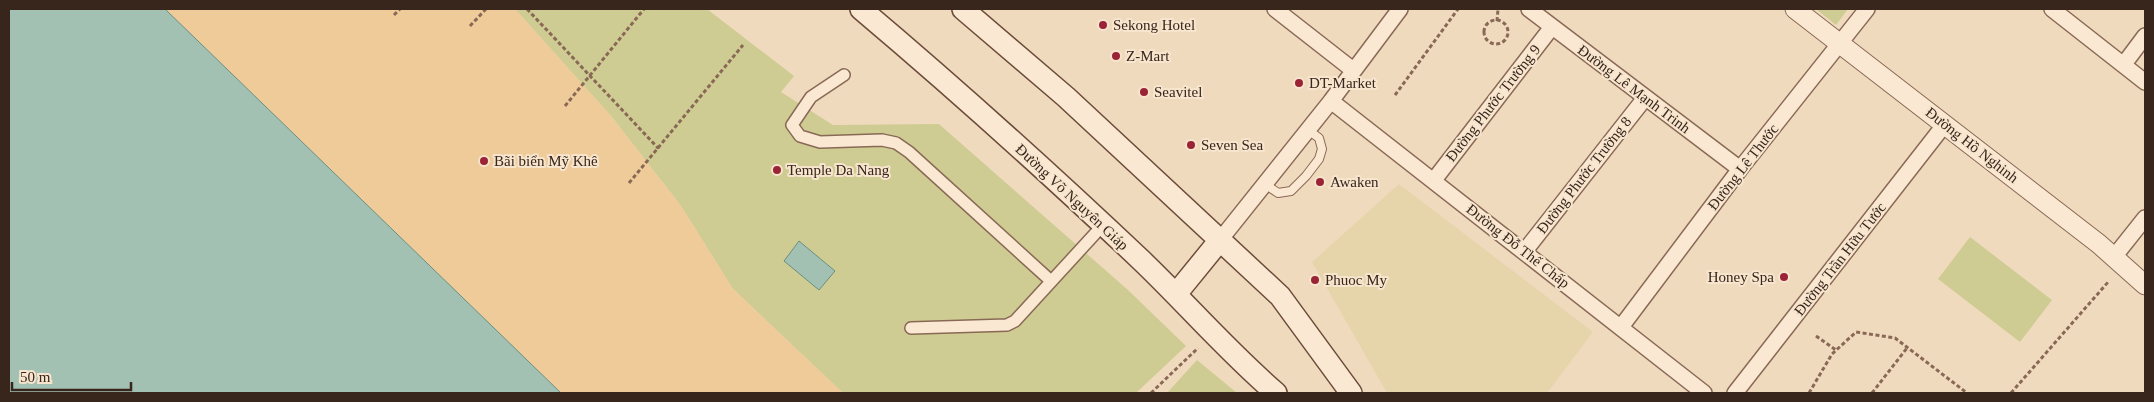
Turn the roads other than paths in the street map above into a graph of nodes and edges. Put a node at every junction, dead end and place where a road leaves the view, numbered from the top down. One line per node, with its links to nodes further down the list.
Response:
1 (861, 9): 24 (main road, Đường Võ Nguyên Giáp)
2 (963, 9): 25 (main road)
3 (1275, 9): 13 (street)
4 (1400, 9): 13 (street)
5 (1529, 9): 9 (street, Đường Lê Mạnh Trinh)
6 (1795, 9): 11 (street, Đường Hồ Nghinh)
7 (1867, 9): 11 (street, Đường Lê Thước)
8 (2052, 9): 12 (street)
9 (1552, 27): 16 (street, Đường Lê Mạnh Trinh); 21 (street, Đường Phước Trường 9)
10 (2145, 36): 12 (street)
11 (1839, 43): 18 (street, Đường Hồ Nghinh); 20 (street, Đường Lê Thước)
12 (2124, 64): 15 (street)
13 (1353, 70): 17 (street)
14 (844, 75): 28 (street)
15 (2145, 82)
16 (1645, 98): 20 (street, Đường Lê Mạnh Trinh); 26 (street, Đường Phước Trường 8)
17 (1331, 101): 19 (street); 21 (street, Đường Đỗ Thế Chấp)
18 (1945, 124): 27 (street, Đường Hồ Nghinh); 36 (street, Đường Trần Hữu Tước)
19 (1308, 130): 22 (street); 22 (lane)
20 (1740, 169): 31 (street, Đường Lê Thước)
21 (1434, 180): 26 (street, Đường Đỗ Thế Chấp)
22 (1265, 184): 25 (street)
23 (2145, 218): 27 (street)
24 (1103, 225): 28 (street); 30 (main road, Đường Võ Nguyên Giáp)
25 (1220, 240): 30 (main road); 34 (main road)
26 (1524, 252): 31 (street, Đường Đỗ Thế Chấp)
27 (2114, 257): 29 (street, Đường Hồ Nghinh)
28 (1051, 280): 32 (street)
29 (2145, 285)
30 (1176, 294): 33 (main road, Đường Võ Nguyên Giáp)
31 (1621, 326): 35 (street, Đường Đỗ Thế Chấp)
32 (911, 328)
33 (1276, 393)
34 (1350, 393)
35 (1704, 393)
36 (1735, 393)

